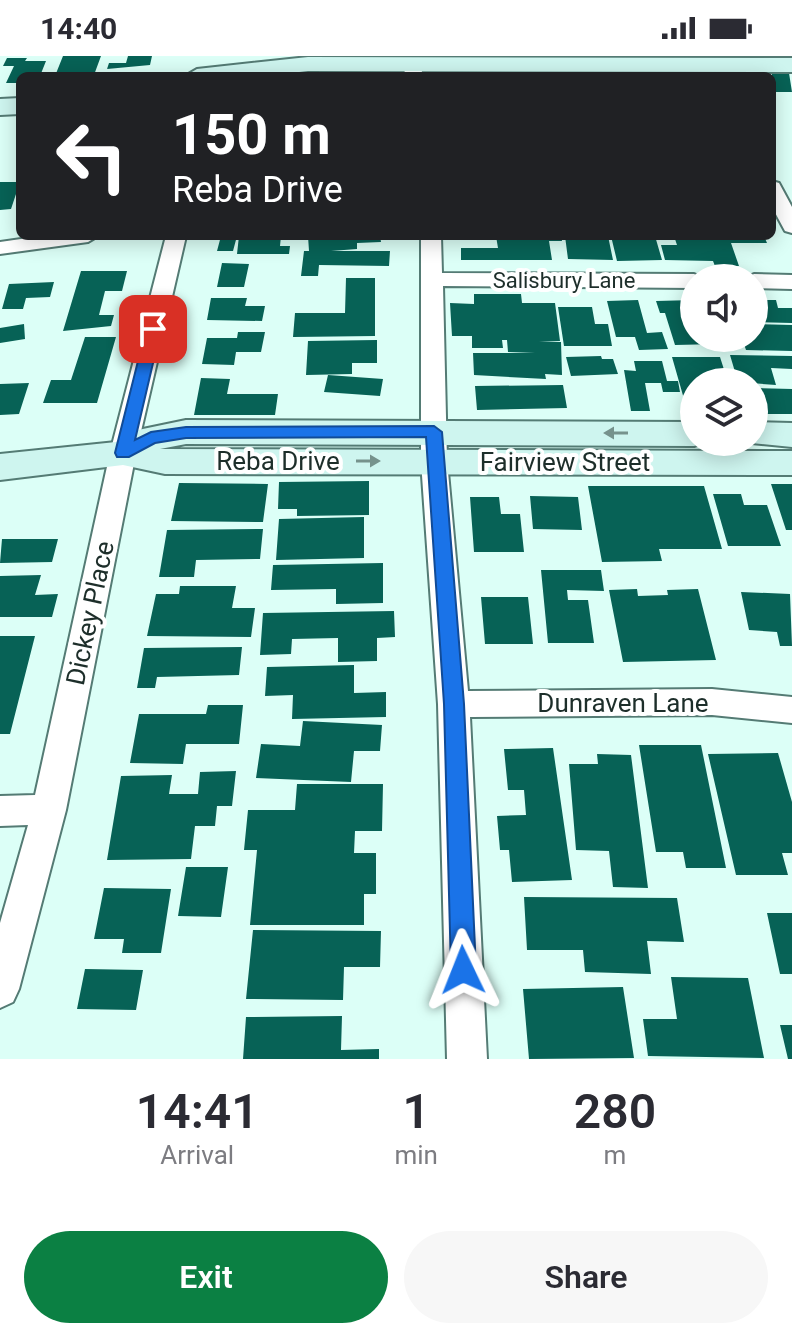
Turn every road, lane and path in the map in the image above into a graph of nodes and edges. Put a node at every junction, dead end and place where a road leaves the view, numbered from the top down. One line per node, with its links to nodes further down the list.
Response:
1 (792, 65): 3 (street)
2 (413, 70): 3 (street); 4 (street)
3 (728, 70)
4 (235, 72)
5 (776, 195): 6 (street)
6 (792, 227)
7 (59, 240): 10 (street)
8 (175, 240): 19 (street, Dickey Place)
9 (431, 240): 11 (street)
10 (0, 248)
11 (433, 279): 12 (street, Salisbury Lane); 18 (street)
12 (680, 281)
13 (768, 281): 14 (street)
14 (792, 282)
15 (768, 434): 17 (street)
16 (680, 435): 18 (street, Fairview Street, one-way to 18)
17 (792, 435)
18 (434, 446): 19 (street, Reba Drive); 20 (street, Fairview Street); 22 (street)
19 (123, 453): 21 (street, Reba Drive); 24 (street, Dickey Place)
20 (792, 463)
21 (0, 467)
22 (454, 704): 23 (street, Dunraven Lane); 27 (street)
23 (792, 710)
24 (49, 810): 25 (street); 26 (street, Dickey Place)
25 (0, 811)
26 (0, 989)
27 (467, 1059)

